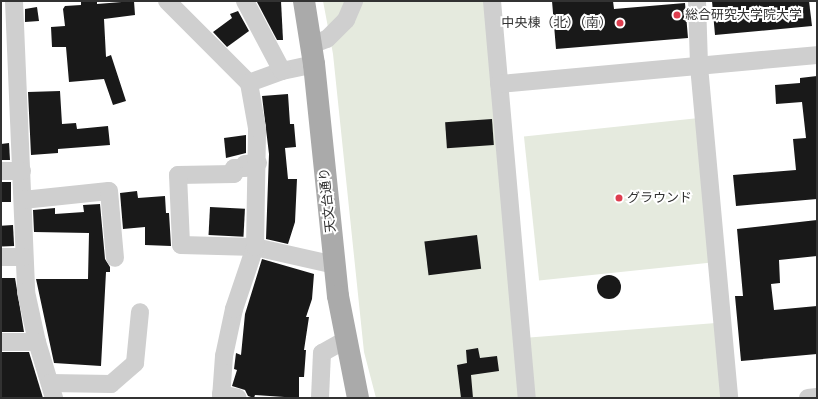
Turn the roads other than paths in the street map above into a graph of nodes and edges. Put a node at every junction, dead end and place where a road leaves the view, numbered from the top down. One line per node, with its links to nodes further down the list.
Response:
1 (14, 1): 8 (street)
2 (167, 1): 13 (street)
3 (245, 1): 12 (street)
4 (304, 1): 9 (main road, 天文台通り)
5 (354, 1): 9 (street)
6 (492, 1): 14 (street)
7 (697, 1): 11 (street)
8 (9, 53): 17 (street)
9 (313, 54): 12 (street); 23 (main road, 天文台通り)
10 (817, 55): 11 (street)
11 (698, 66): 14 (street); 35 (street)
12 (282, 71): 13 (street)
13 (249, 83): 15 (street)
14 (499, 84): 34 (street)
15 (258, 163): 19 (street); 19 (street)
16 (1, 171): 17 (street)
17 (22, 171): 18 (street)
18 (23, 200): 21 (street); 22 (street)
19 (255, 247): 23 (street); 29 (street)
20 (1, 257): 21 (street)
21 (23, 257): 27 (street)
22 (115, 258)
23 (335, 265): 25 (main road, 天文台通り)
24 (140, 312): 28 (street)
25 (345, 340): 32 (street); 33 (main road, 天文台通り)
26 (1, 342): 27 (street)
27 (37, 342): 28 (street)
28 (52, 390)
29 (221, 396): 31 (street)
30 (817, 397): 36 (street)
31 (238, 398)
32 (320, 398)
33 (358, 398)
34 (527, 398)
35 (729, 398)
36 (808, 398)

